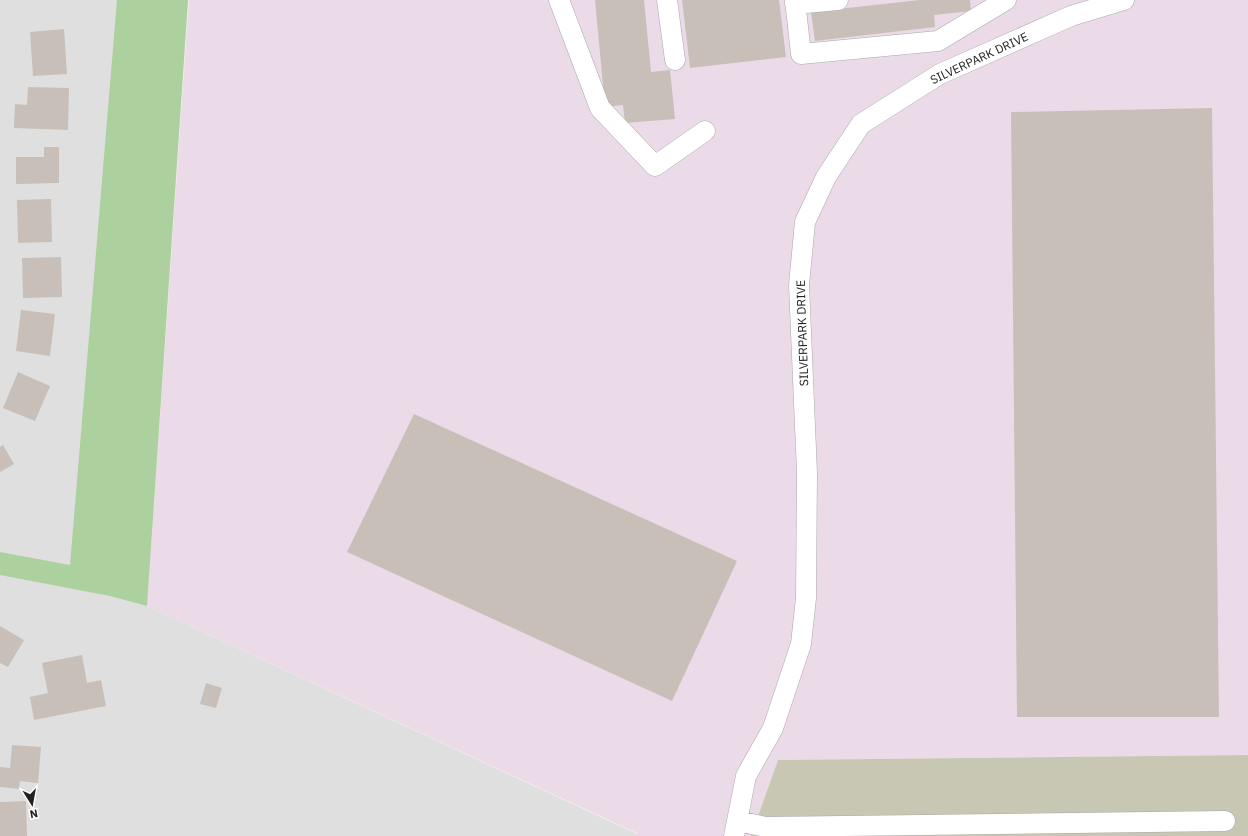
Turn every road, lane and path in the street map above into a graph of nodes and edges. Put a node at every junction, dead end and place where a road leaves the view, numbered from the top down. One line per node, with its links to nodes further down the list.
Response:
1 (559, 0): 8 (street)
2 (667, 0): 7 (street)
3 (838, 0): 6 (street)
4 (1006, 0): 6 (street)
5 (1124, 0): 10 (street, SILVERPARK DRIVE)
6 (795, 2)
7 (675, 60)
8 (705, 131)
9 (1225, 821): 10 (street)
10 (736, 828)

